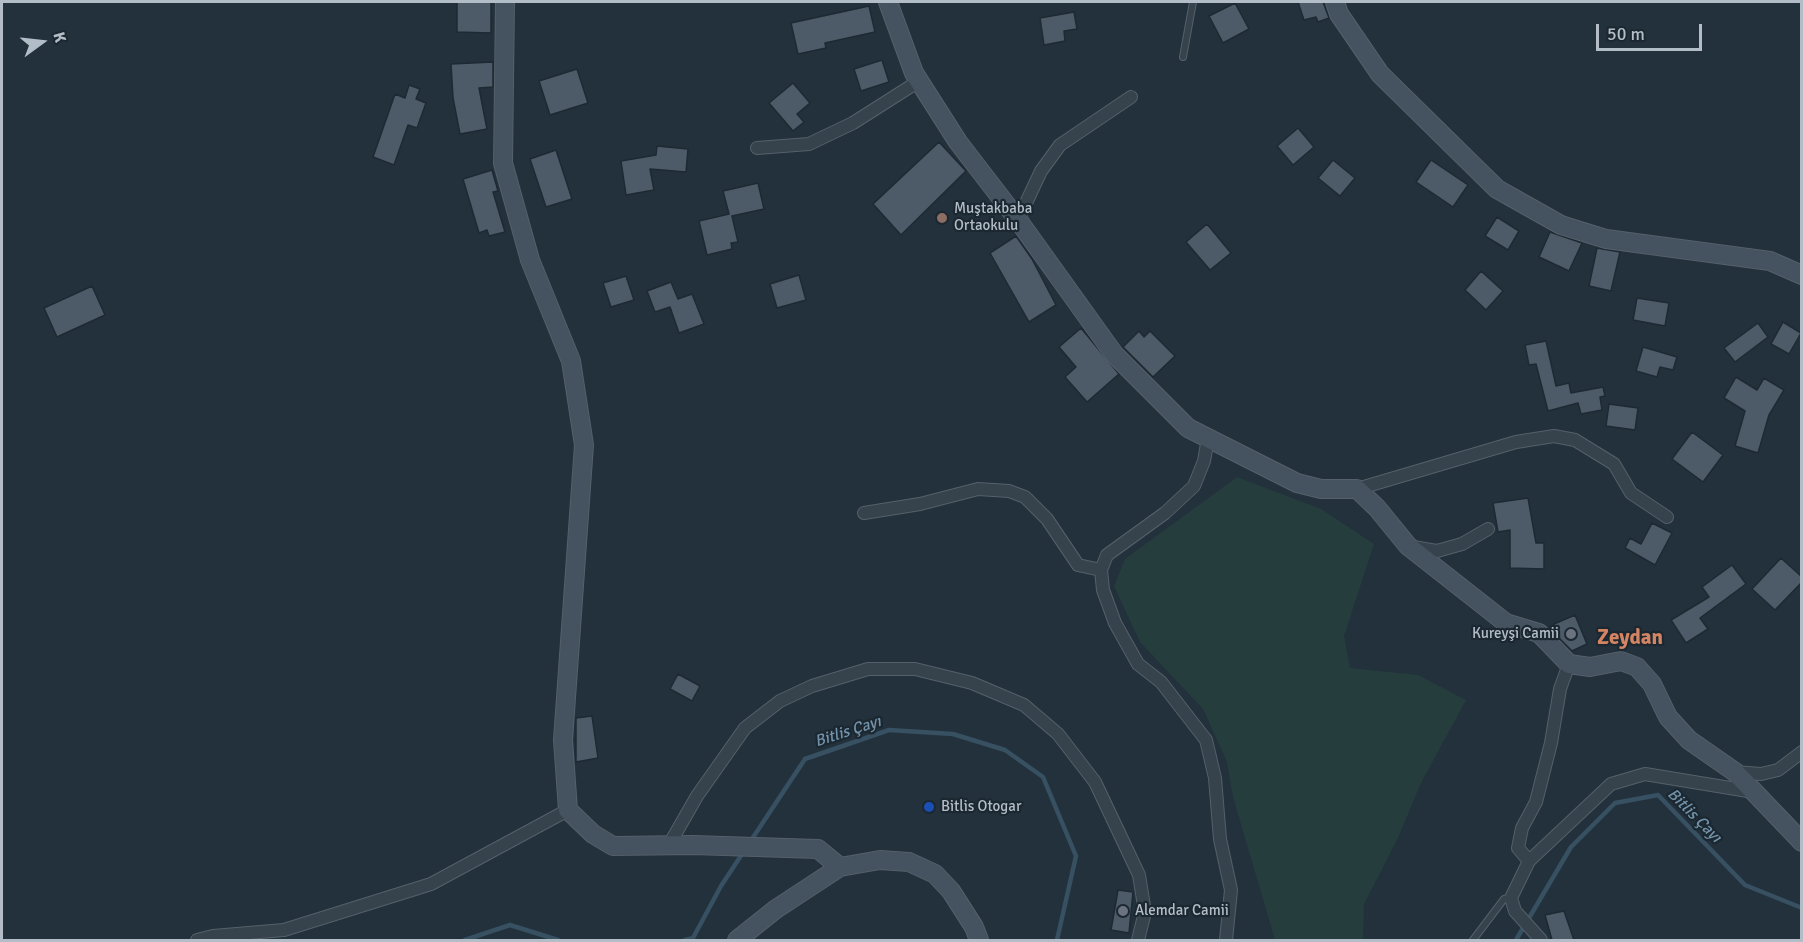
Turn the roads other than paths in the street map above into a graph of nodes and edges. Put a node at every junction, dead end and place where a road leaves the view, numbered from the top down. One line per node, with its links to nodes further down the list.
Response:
1 (505, 2): 22 (street)
2 (888, 2): 6 (street)
3 (1193, 2): 5 (lane)
4 (1335, 2): 10 (street)
5 (1183, 57)
6 (919, 81): 8 (street); 9 (street)
7 (1131, 97): 9 (street)
8 (757, 148)
9 (1018, 220): 11 (street)
10 (1802, 275)
11 (1208, 438): 12 (street); 17 (street)
12 (1358, 489): 14 (street); 16 (street)
13 (864, 513): 17 (street)
14 (1667, 517)
15 (1488, 528): 16 (street)
16 (1408, 546): 18 (street)
17 (1101, 570): 33 (street)
18 (1569, 664): 20 (street); 25 (street)
19 (1802, 752): 20 (street)
20 (1735, 772): 21 (street)
21 (1754, 792): 23 (street); 25 (street)
22 (568, 810): 24 (street); 29 (street)
23 (1802, 842)
24 (669, 845): 26 (street); 32 (street)
25 (1529, 861): 27 (street)
26 (840, 867): 30 (street); 31 (street)
27 (1511, 897): 28 (street); 34 (lane)
28 (1539, 939)
29 (197, 940)
30 (737, 940)
31 (978, 940)
32 (1138, 940)
33 (1226, 940)
34 (1473, 940)

